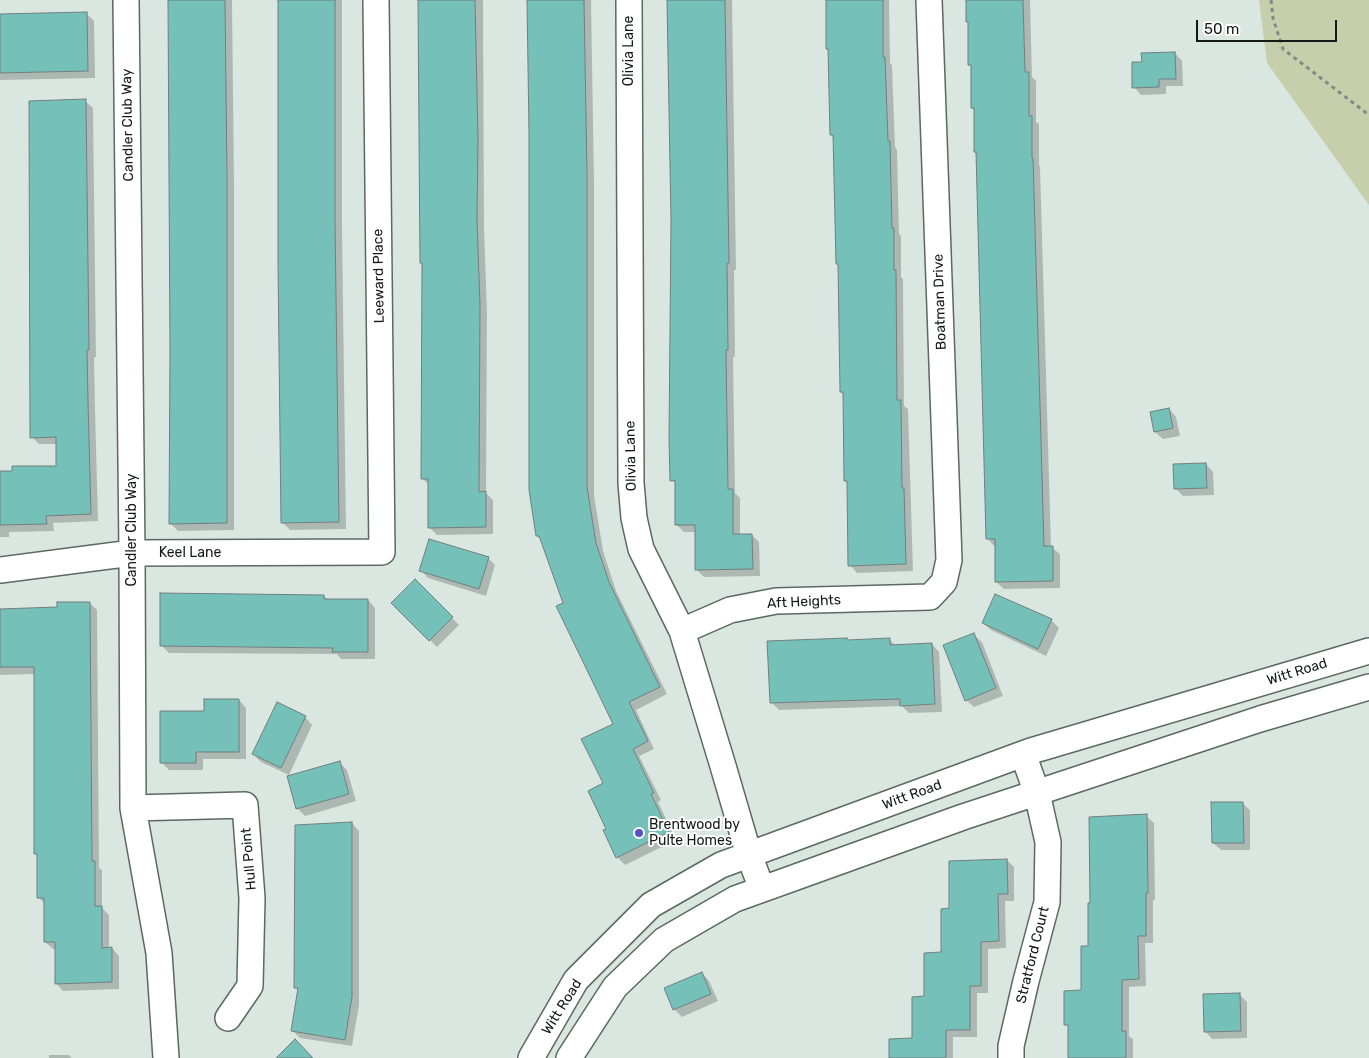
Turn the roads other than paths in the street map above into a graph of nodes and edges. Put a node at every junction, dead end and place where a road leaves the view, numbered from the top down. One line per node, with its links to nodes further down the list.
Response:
1 (126, 0): 6 (street, Candler Club Way)
2 (376, 0): 5 (street, Leeward Place)
3 (629, 0): 9 (street, Olivia Lane)
4 (929, 0): 8 (street, Boatman Drive)
5 (382, 552): 6 (street, Keel Lane)
6 (132, 553): 7 (street, Keel Lane); 14 (street, Candler Club Way)
7 (0, 570)
8 (930, 597): 9 (street, Aft Heights)
9 (682, 631): 15 (street, Olivia Lane)
10 (1369, 651): 12 (street, Witt Road)
11 (1369, 686): 13 (street)
12 (1023, 754): 13 (street, Stratford Court); 15 (street, Witt Road)
13 (1037, 793): 16 (street); 21 (street, Stratford Court)
14 (133, 808): 17 (street, Hull Point); 19 (street, Candler Club Way)
15 (749, 855): 16 (street, Olivia Lane); 18 (street, Witt Road)
16 (762, 889): 20 (street)
17 (228, 1018)
18 (542, 1054)
19 (166, 1058)
20 (569, 1058)
21 (1011, 1058)

